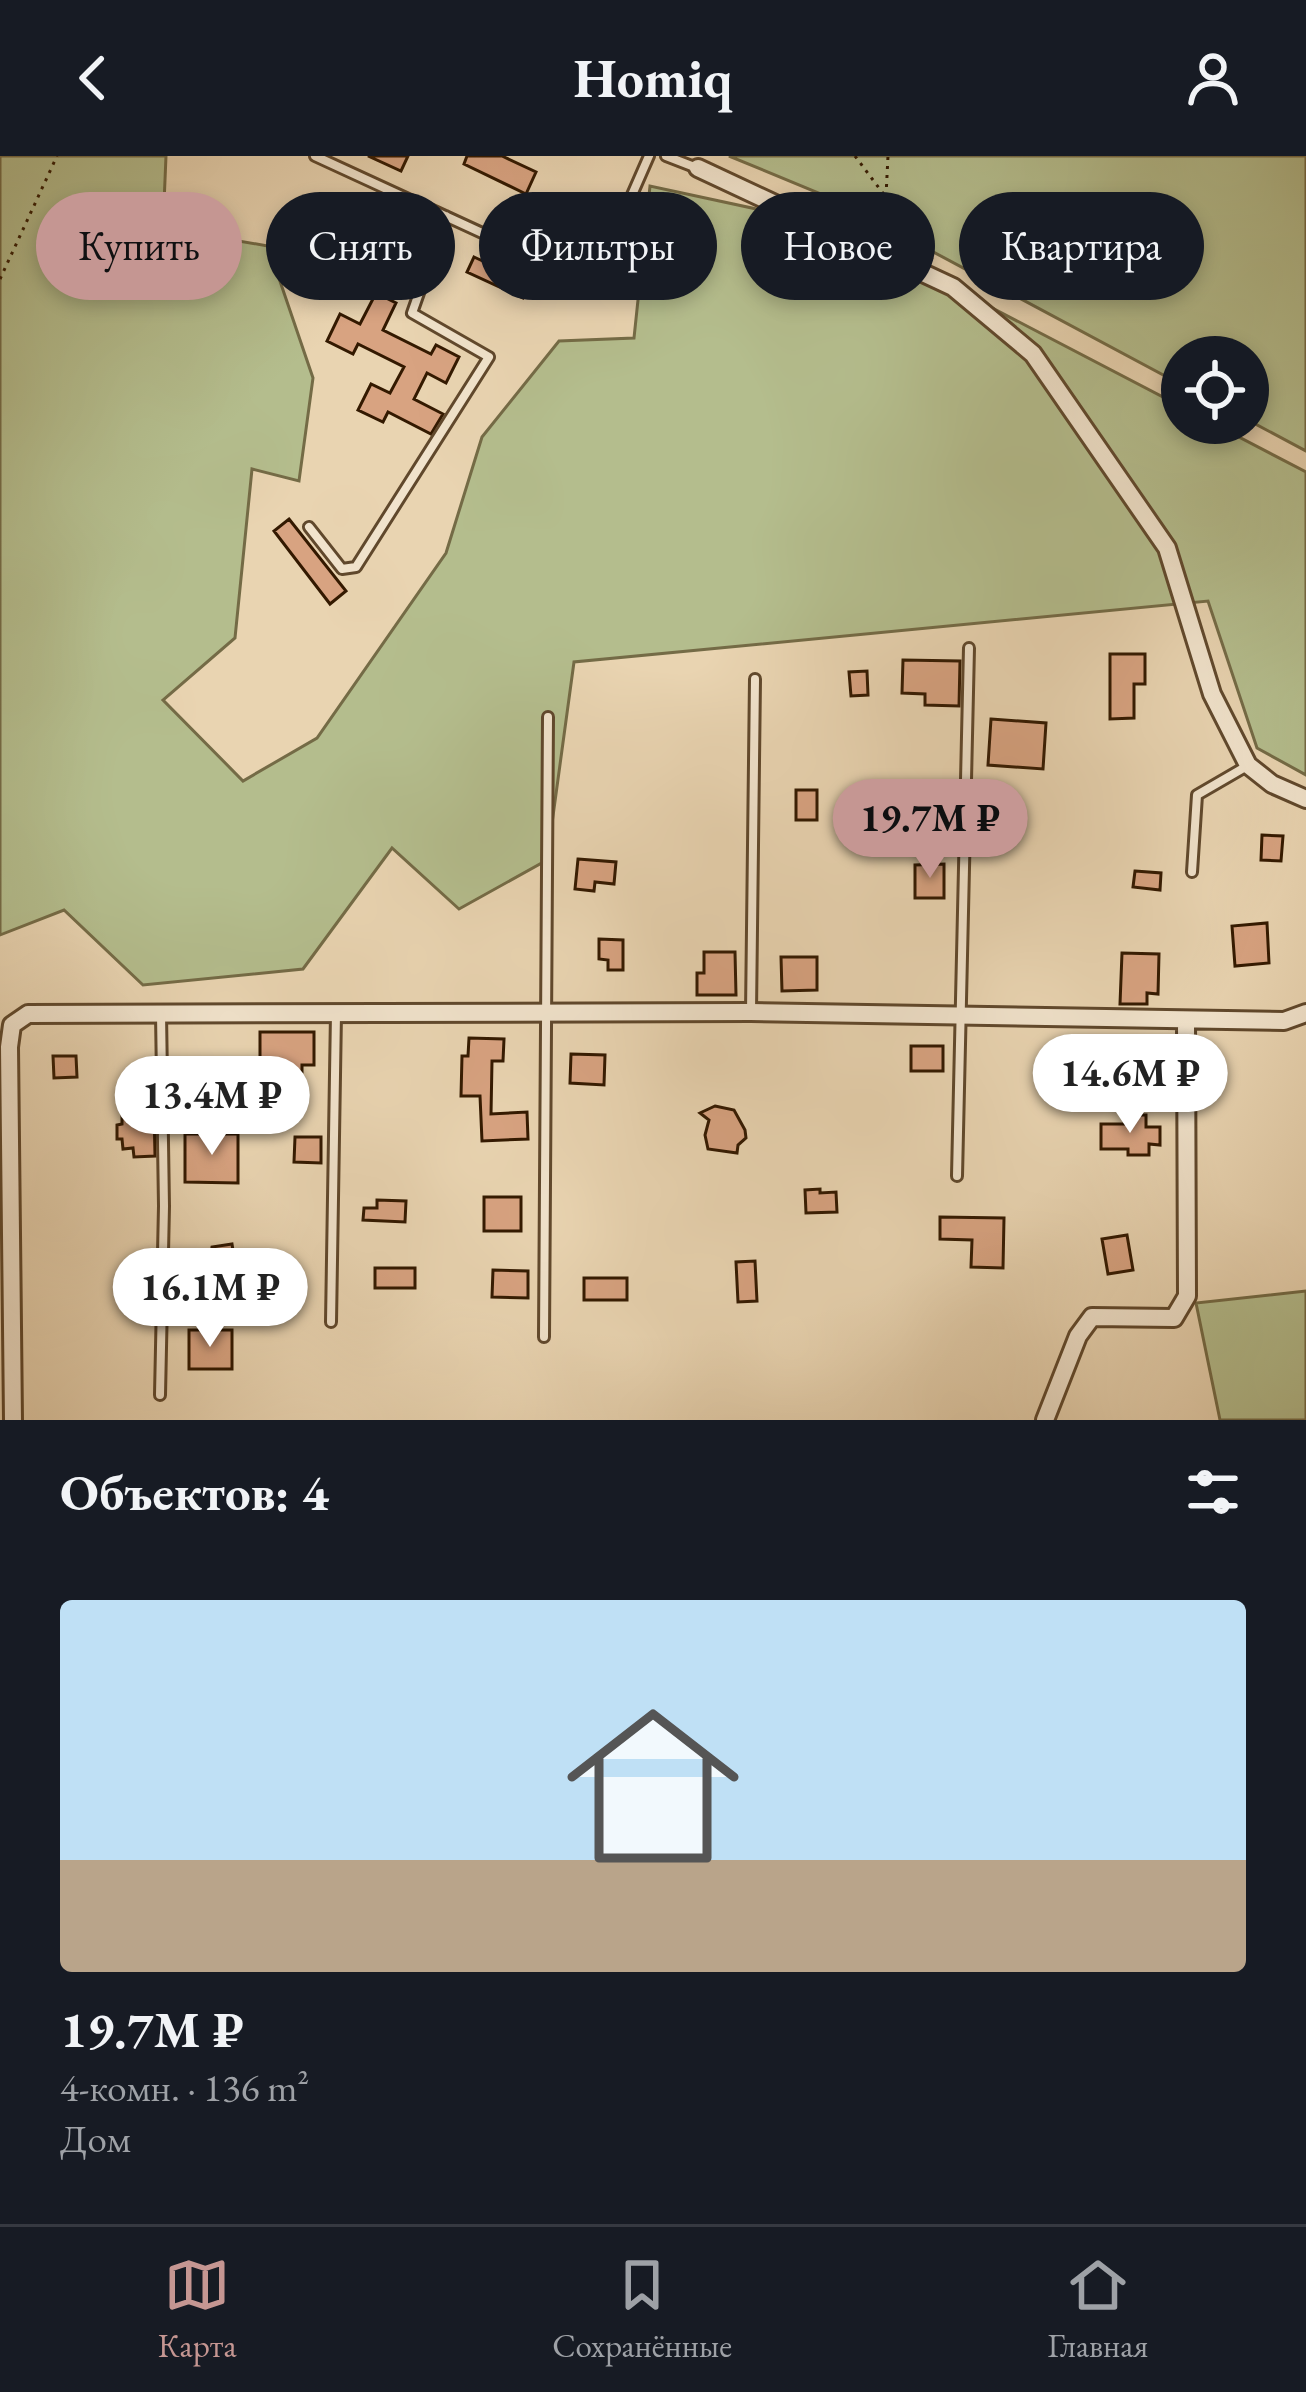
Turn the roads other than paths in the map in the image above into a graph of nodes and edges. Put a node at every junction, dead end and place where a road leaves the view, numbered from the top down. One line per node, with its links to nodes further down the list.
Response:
1 (315, 156): 5 (lane)
2 (649, 156): 6 (lane)
3 (666, 156): 4 (lane)
4 (698, 168): 12 (street)
5 (394, 192)
6 (455, 220)
7 (417, 300): 8 (lane)
8 (309, 527)
9 (969, 648): 20 (lane)
10 (755, 679): 16 (lane)
11 (548, 717): 19 (lane)
12 (1248, 765): 13 (street); 14 (lane)
13 (1306, 799)
14 (1192, 872)
15 (161, 1012): 18 (street); 22 (street); 26 (lane)
16 (751, 1012): 19 (street); 20 (street)
17 (1306, 1012): 21 (street)
18 (336, 1013): 19 (street); 24 (lane)
19 (545, 1013): 25 (lane)
20 (959, 1017): 21 (street); 23 (lane)
21 (1186, 1021): 28 (street)
22 (4, 1054): 27 (street)
23 (957, 1176)
24 (331, 1322)
25 (544, 1337)
26 (160, 1395)
27 (13, 1420)
28 (1045, 1420)

